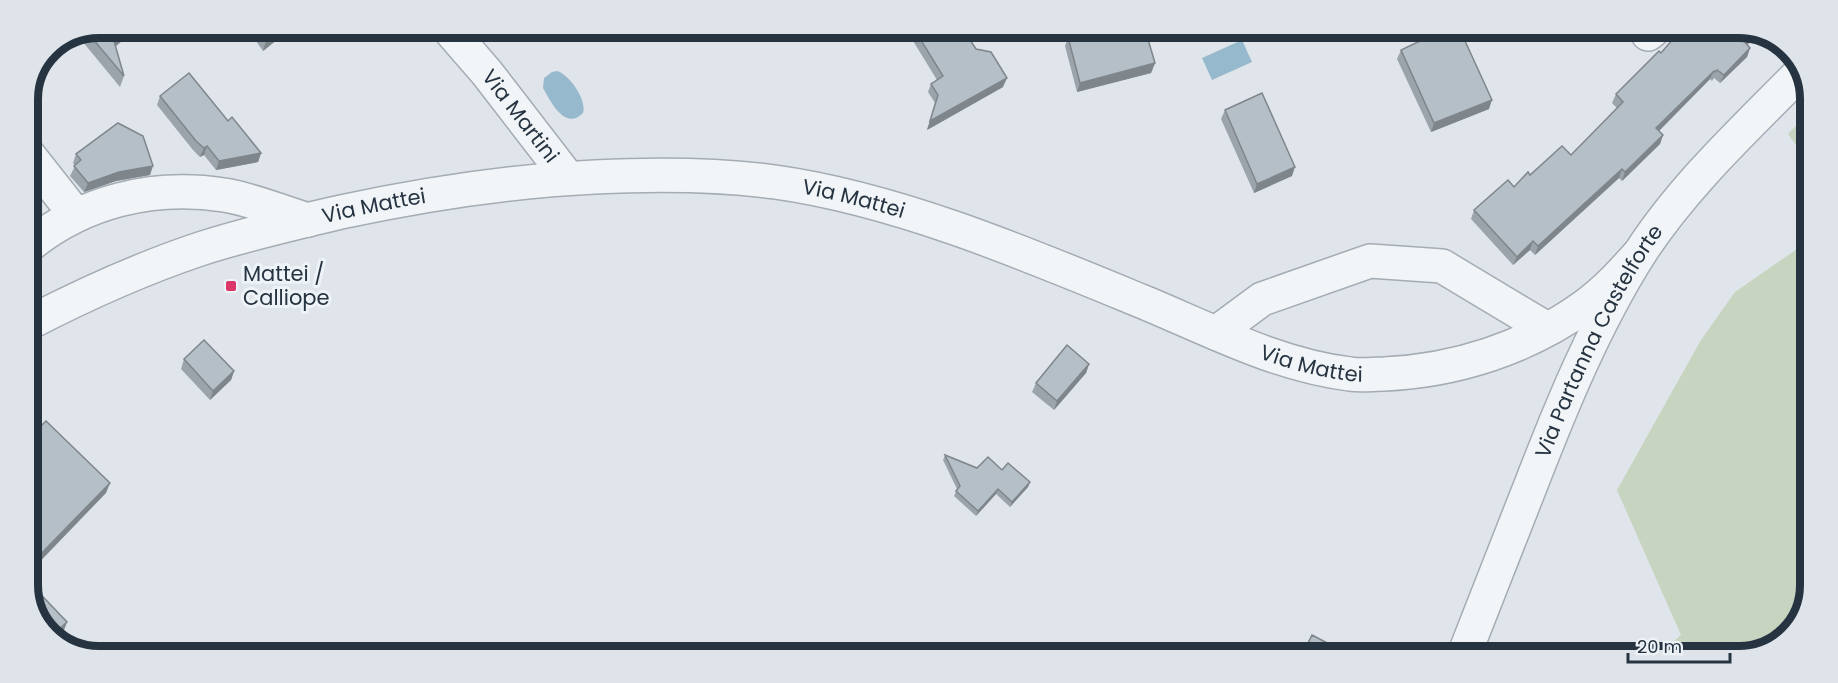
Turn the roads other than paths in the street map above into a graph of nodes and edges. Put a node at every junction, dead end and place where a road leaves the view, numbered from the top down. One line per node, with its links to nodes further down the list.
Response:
1 (457, 38): 4 (street, Via Martini)
2 (1796, 77): 8 (street, Via Partanna Castelforte)
3 (38, 167): 5 (street)
4 (568, 178): 6 (street, Via Mattei); 11 (street, Via Mattei)
5 (75, 214): 6 (street); 7 (street)
6 (308, 220): 9 (street, Via Mattei)
7 (38, 238)
8 (1640, 253): 10 (street, Via Mattei); 12 (street, Via Partanna Castelforte)
9 (38, 319)
10 (1547, 329): 11 (street, Via Mattei); 11 (street)
11 (1215, 333)
12 (1468, 645)

